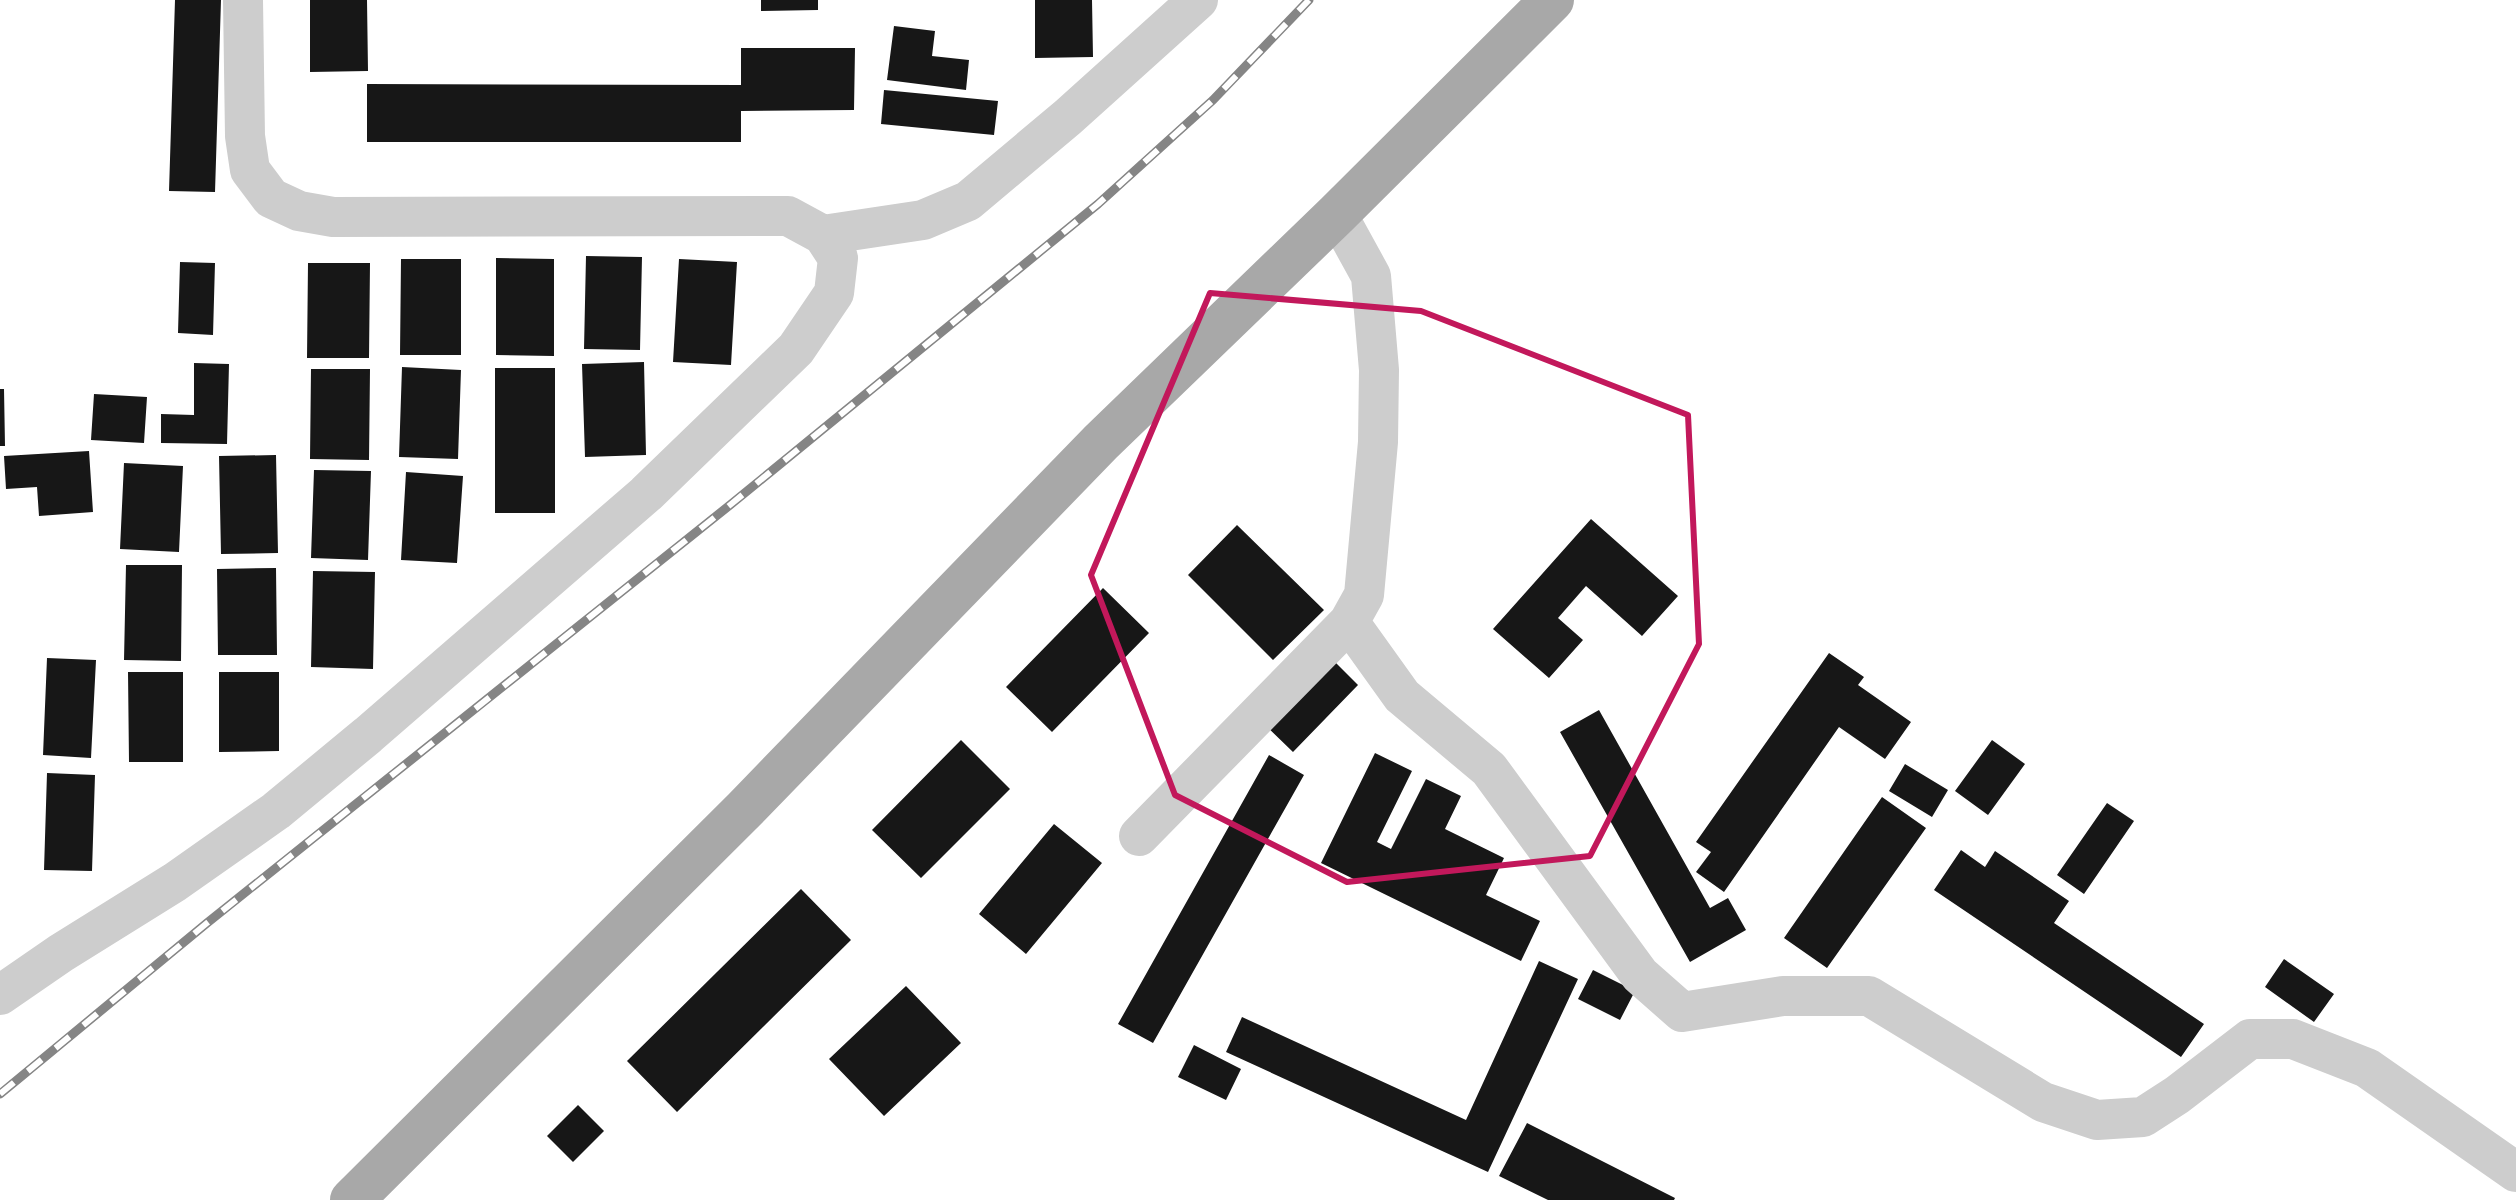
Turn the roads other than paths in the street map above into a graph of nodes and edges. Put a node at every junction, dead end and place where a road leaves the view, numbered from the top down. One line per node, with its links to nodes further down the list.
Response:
1 (243, 0): 5 (street)
2 (1198, 0): 5 (street)
3 (1552, 0): 4 (main road)
4 (1337, 214): 6 (street); 10 (main road)
5 (823, 235): 8 (street)
6 (1349, 622): 7 (street); 9 (street)
7 (1139, 836)
8 (0, 995)
9 (2516, 1172)
10 (352, 1200)

